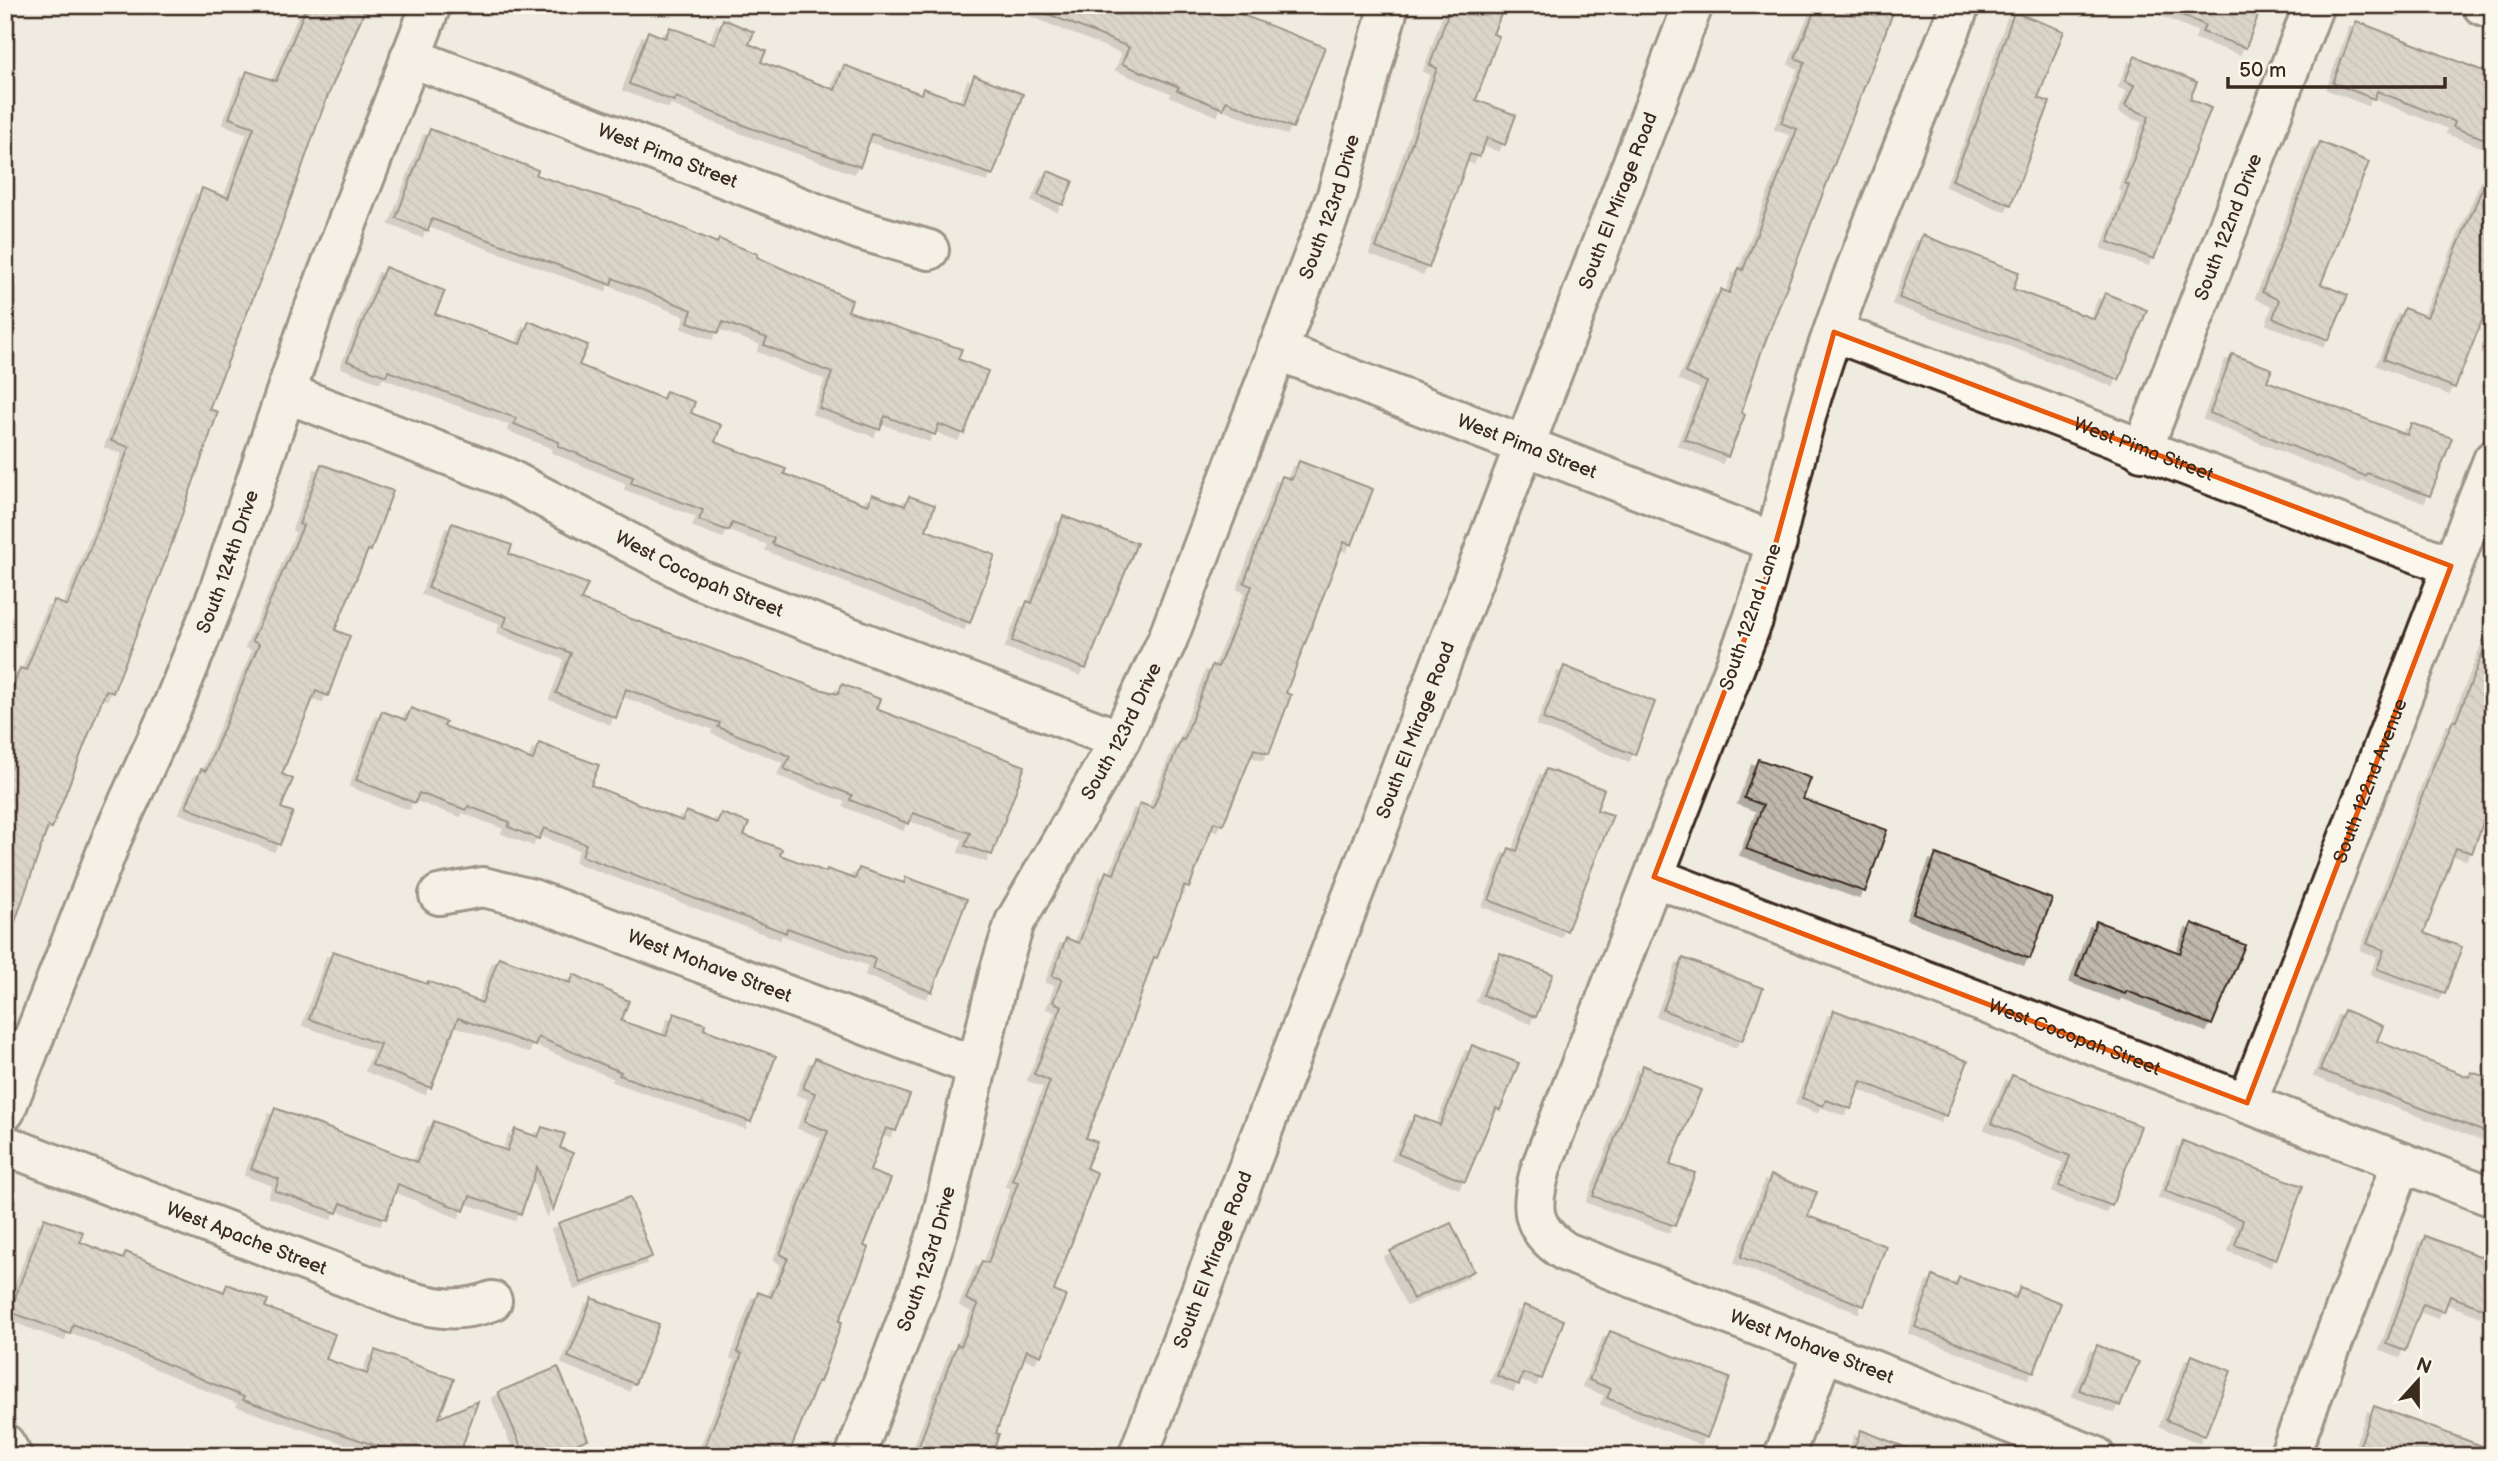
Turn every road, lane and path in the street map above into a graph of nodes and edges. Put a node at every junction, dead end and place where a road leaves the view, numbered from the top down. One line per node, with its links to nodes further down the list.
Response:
1 (431, 5): 8 (street, South 124th Drive)
2 (1693, 5): 13 (street, South El Mirage Road)
3 (1960, 5): 10 (street, South 122nd Lane)
4 (2314, 5): 14 (street, South 122nd Drive)
5 (2482, 5): 7 (street)
6 (1388, 6): 11 (street, South 123rd Drive)
7 (2493, 9)
8 (410, 57): 9 (street, West Pima Street); 12 (street, South 124th Drive)
9 (929, 250)
10 (1834, 332): 14 (street, West Pima Street); 16 (street, South 122nd Lane)
11 (1277, 351): 13 (street, West Pima Street); 18 (street, South 123rd Drive)
12 (286, 393): 18 (street, West Cocopah Street); 23 (street, South 124th Drive)
13 (1524, 446): 16 (street, West Pima Street); 33 (street, South El Mirage Road)
14 (2142, 451): 17 (street, West Pima Street)
15 (2493, 460): 17 (street, South 122nd Avenue)
16 (1777, 544): 19 (street, South 122nd Lane)
17 (2451, 566): 22 (street, South 122nd Avenue)
18 (1120, 740): 21 (street, South 123rd Drive)
19 (1654, 877): 22 (street, West Cocopah Street); 27 (street, South 122nd Lane)
20 (439, 895): 21 (street, West Mohave Street)
21 (977, 1066): 32 (street, South 123rd Drive)
22 (2247, 1103): 25 (street, West Cocopah Street)
23 (5, 1111)
24 (5, 1145): 28 (street, West Apache Street)
25 (2402, 1162): 26 (street, West Cocopah Street); 36 (street)
26 (2493, 1197)
27 (1537, 1225): 29 (street, West Mohave Street)
28 (492, 1301)
29 (1824, 1351): 34 (street); 35 (street, West Mohave Street)
30 (5, 1444): 31 (street)
31 (12, 1456)
32 (855, 1456)
33 (1138, 1456)
34 (1784, 1456)
35 (2095, 1456)
36 (2289, 1456)

